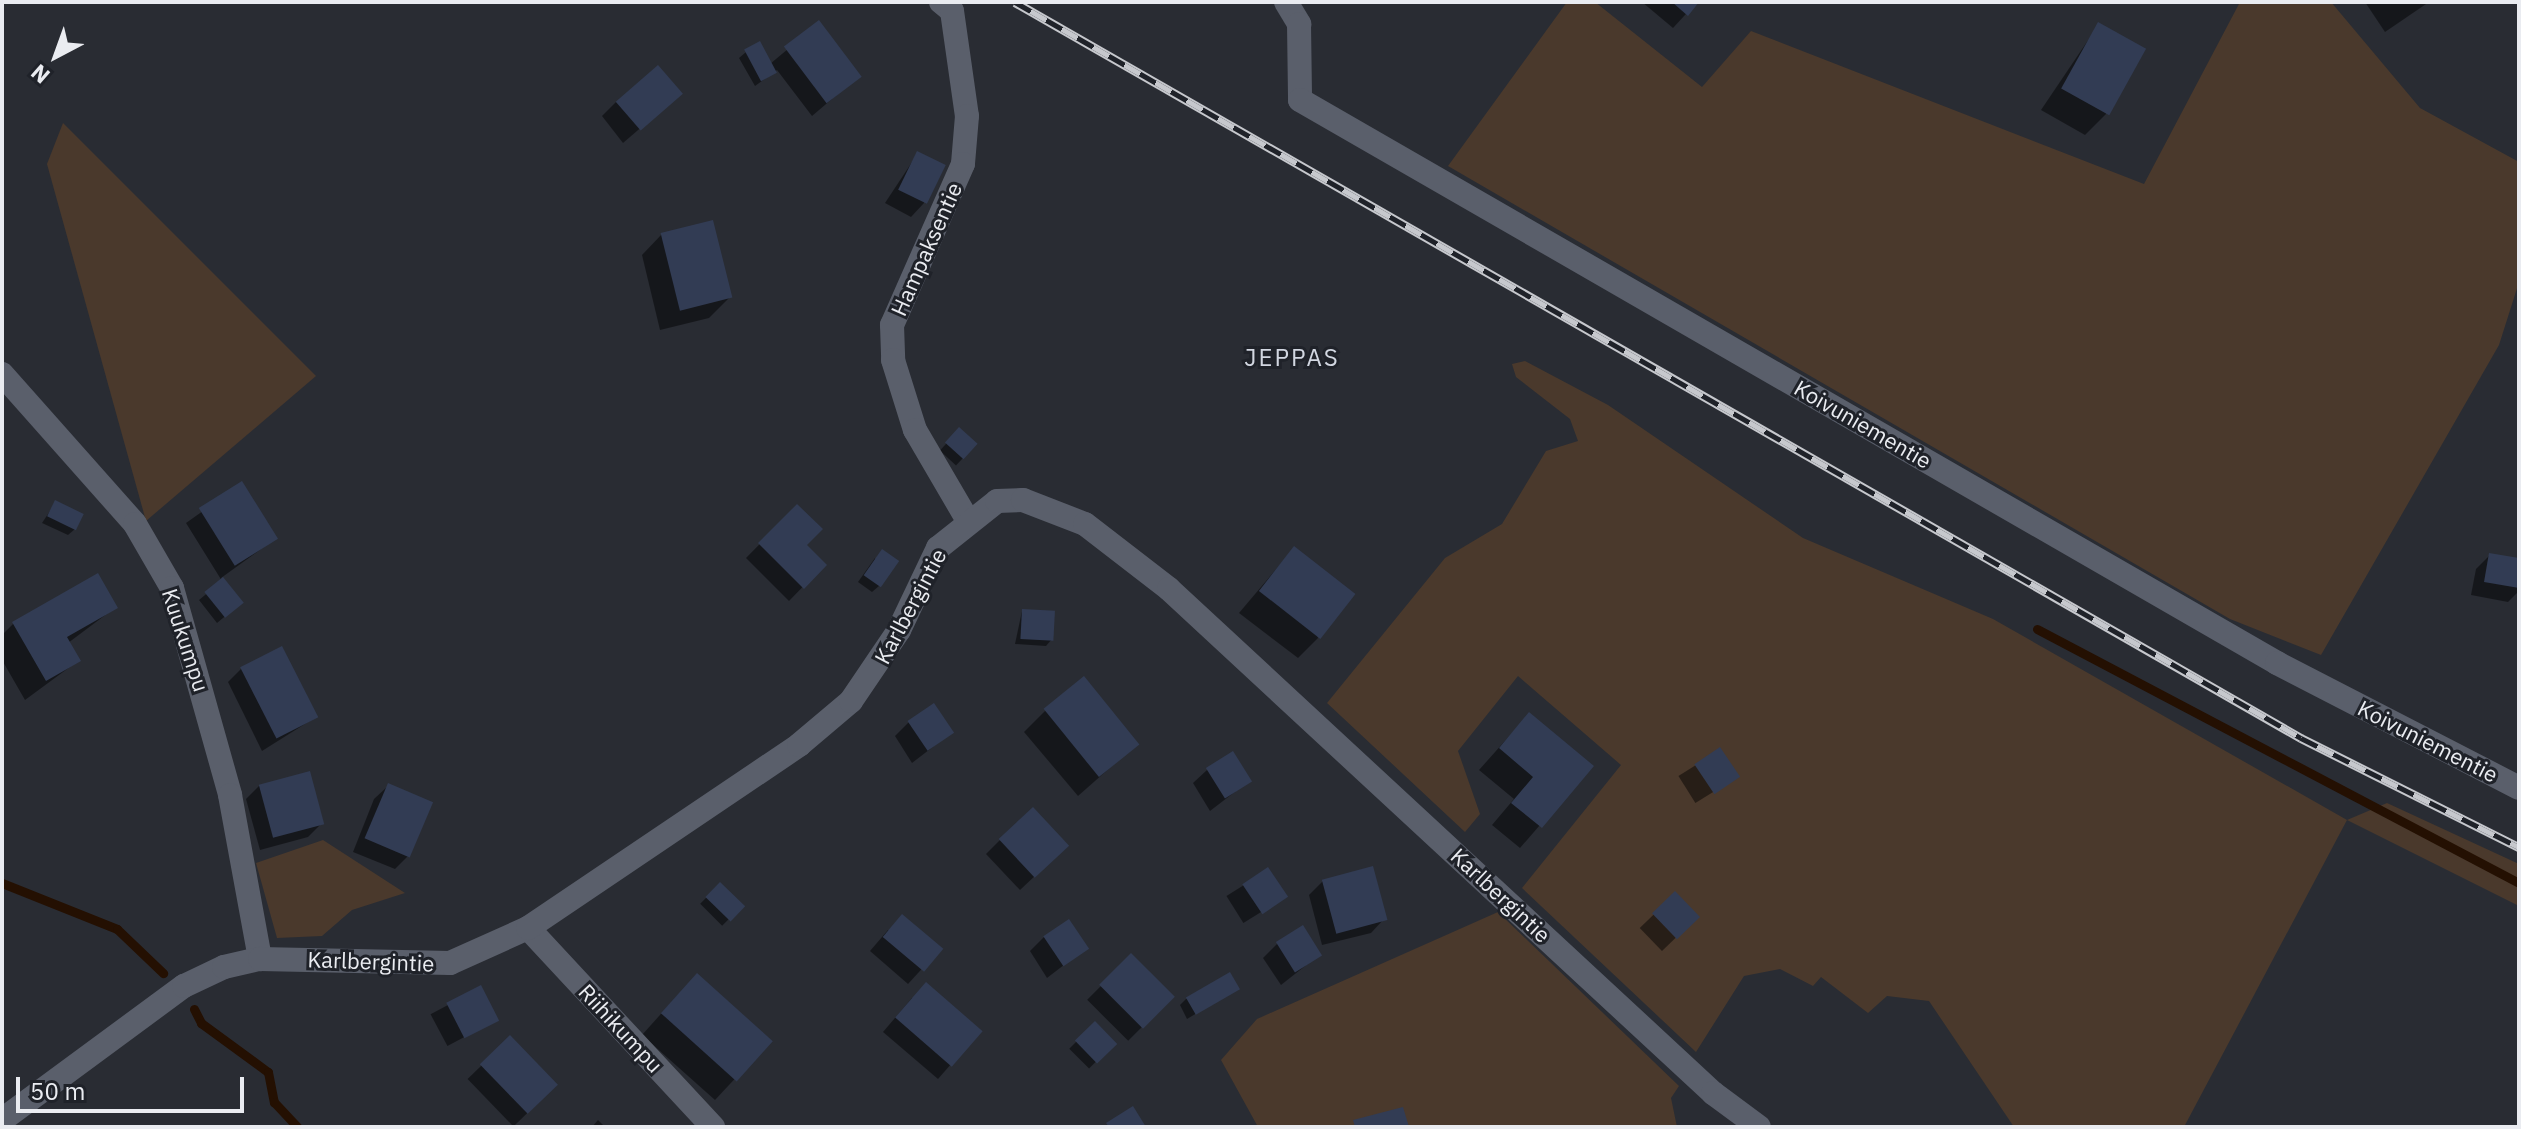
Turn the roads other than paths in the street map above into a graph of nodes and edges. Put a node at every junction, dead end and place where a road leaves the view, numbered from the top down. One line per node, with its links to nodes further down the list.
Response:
1 (1286, 2): 5 (street, Koivuniementie)
2 (947, 6): 4 (street, Hampaksentie)
3 (2, 374): 7 (street, Kuukumpu)
4 (967, 519): 6 (street, Karlbergintie); 10 (street, Karlbergintie)
5 (2519, 788)
6 (528, 928): 7 (street, Karlbergintie); 9 (street, Riihikumpu)
7 (260, 959): 8 (street, Karlbergintie)
8 (2, 1120)
9 (713, 1127)
10 (1759, 1127)

